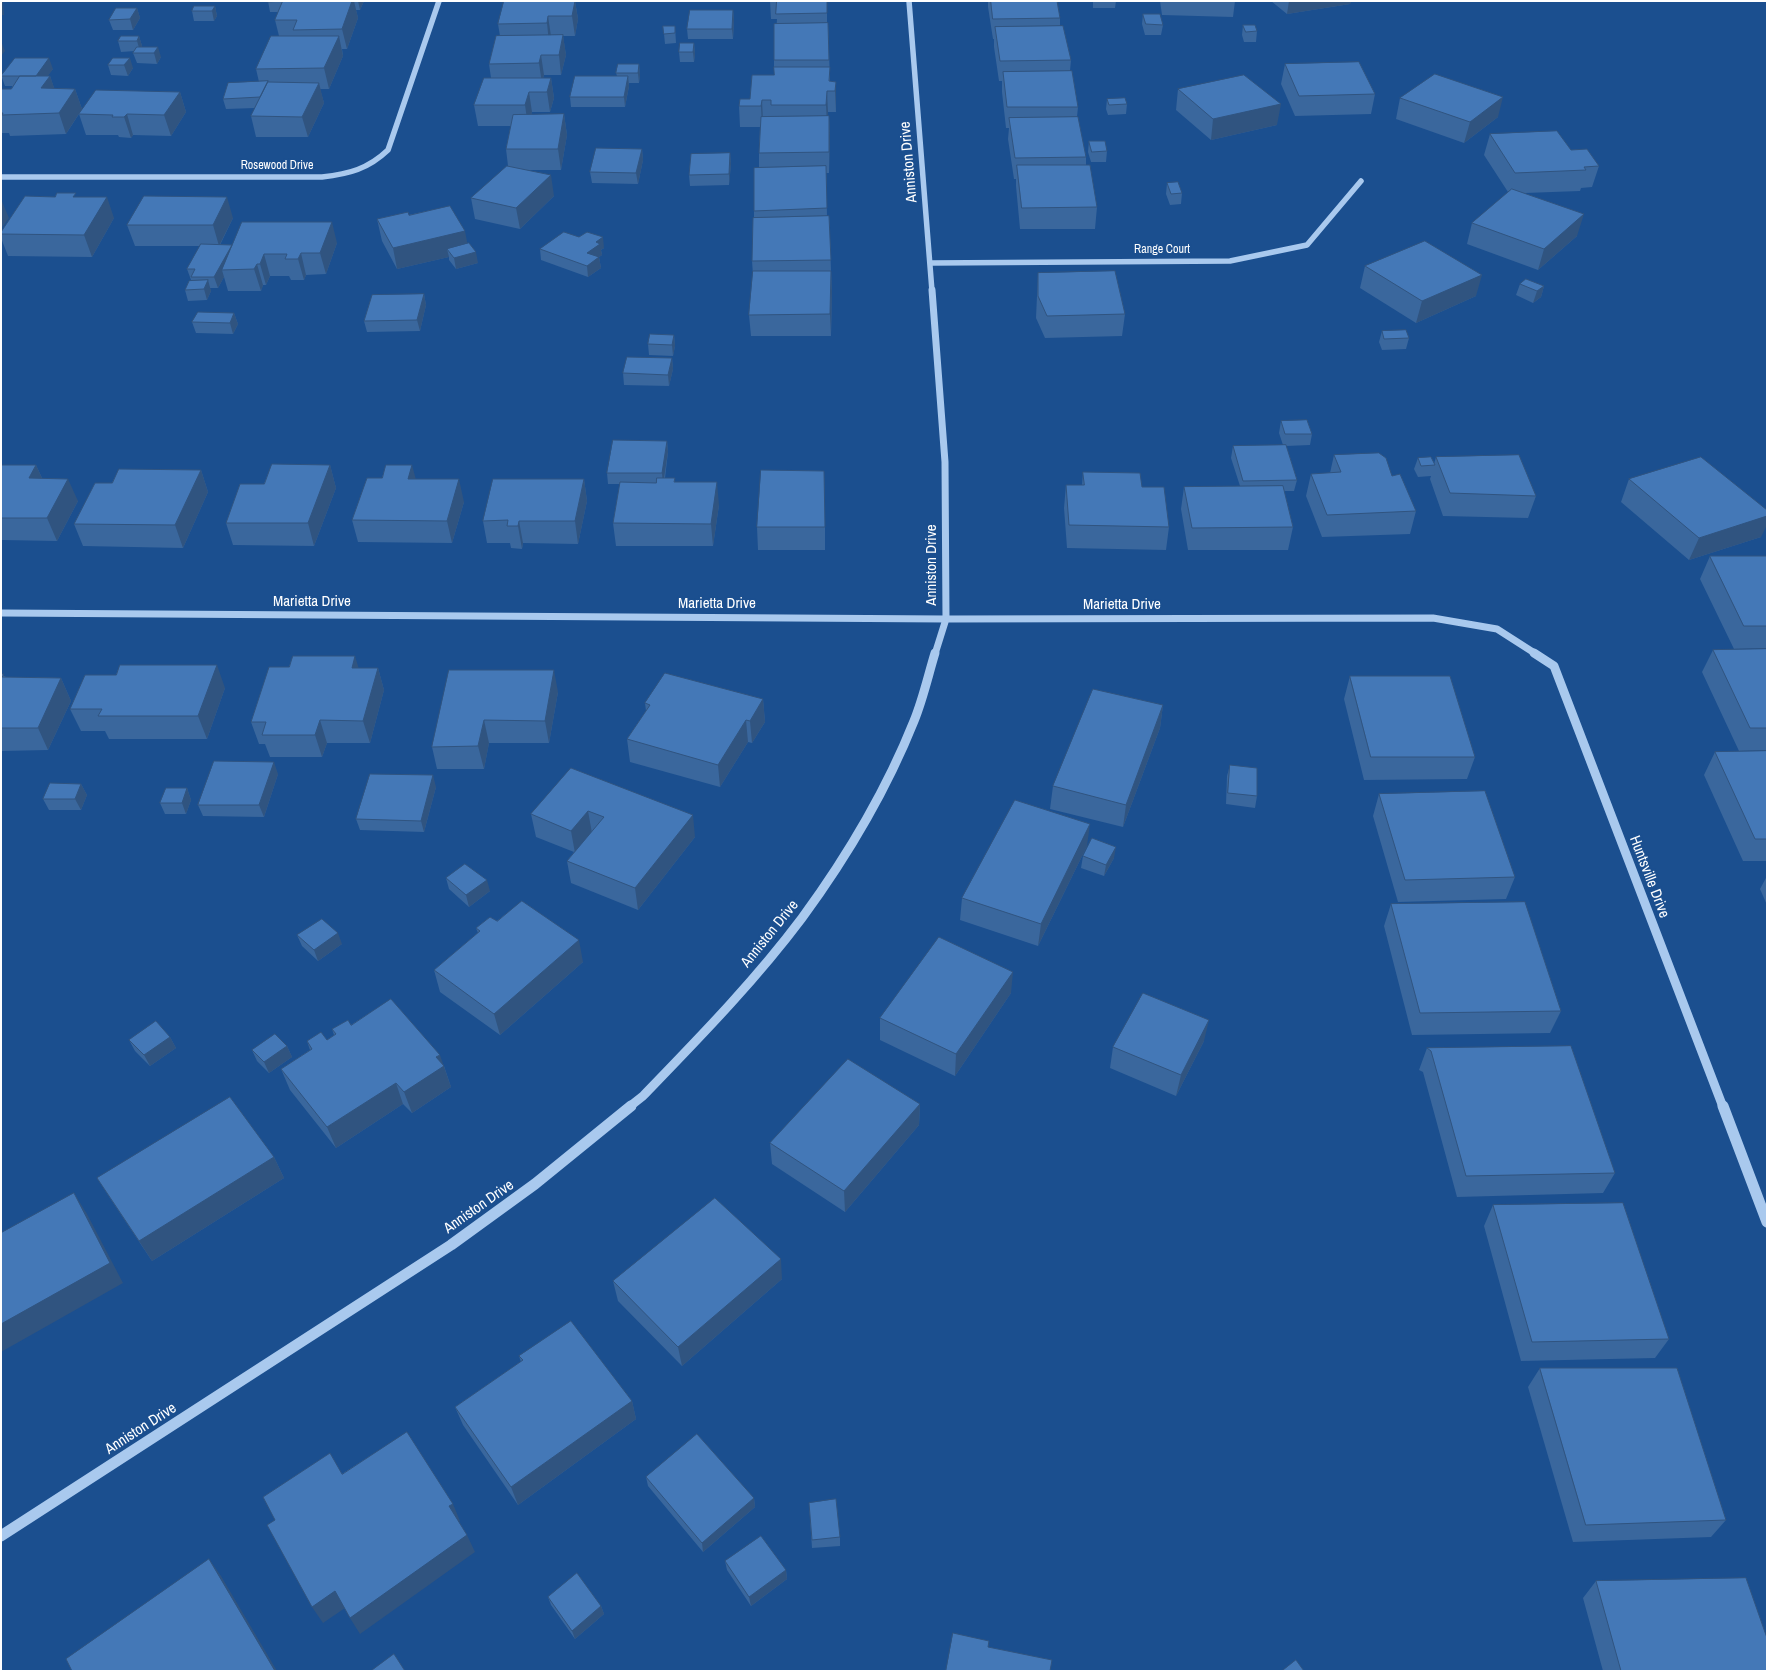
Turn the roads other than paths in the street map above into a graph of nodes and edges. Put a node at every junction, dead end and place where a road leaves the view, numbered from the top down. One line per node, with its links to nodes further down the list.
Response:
1 (439, 1): 3 (street, Rosewood Drive)
2 (909, 1): 5 (street, Anniston Drive)
3 (1, 177)
4 (1361, 181): 5 (street, Range Court)
5 (931, 263): 8 (street, Anniston Drive)
6 (1, 614): 8 (street, Marietta Drive)
7 (1433, 618): 8 (street, Marietta Drive); 9 (street, Huntsville Drive)
8 (946, 619): 10 (street, Anniston Drive)
9 (1767, 1222)
10 (1, 1536)

